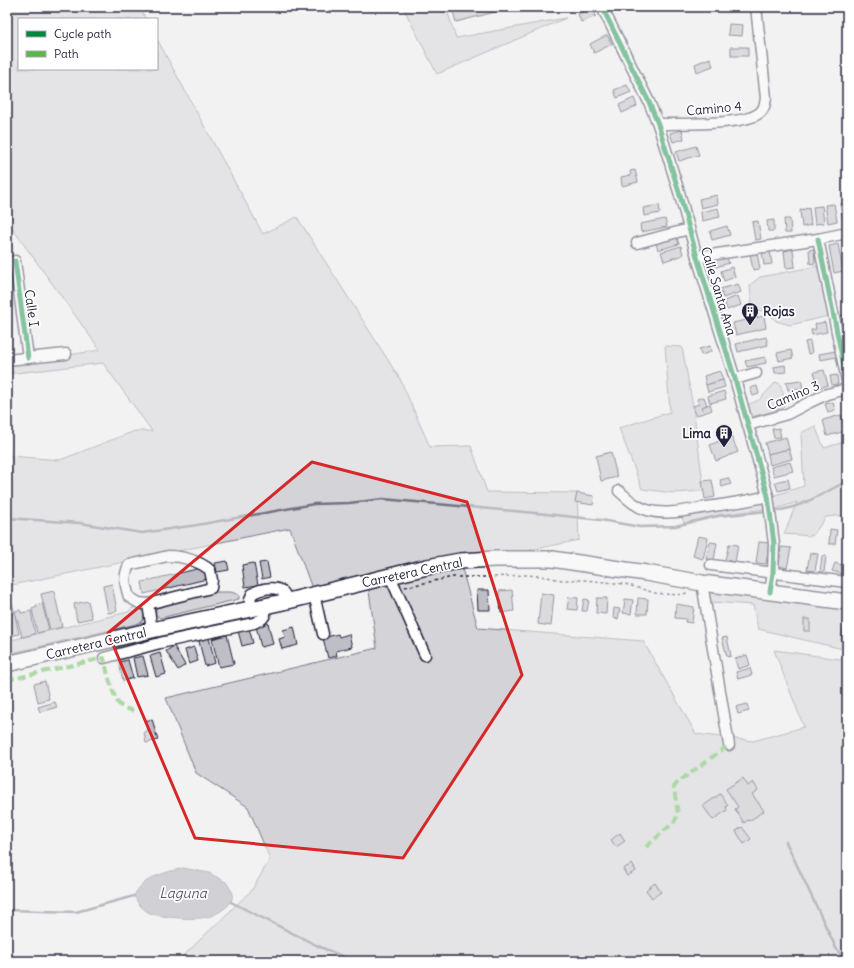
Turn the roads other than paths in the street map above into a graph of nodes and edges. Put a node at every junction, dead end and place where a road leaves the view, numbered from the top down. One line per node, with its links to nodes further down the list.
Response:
1 (602, 7): 3 (street, Calle Santa Ana)
2 (756, 7): 3 (street, Camino 4)
3 (658, 124): 4 (street, Calle Santa Ana)
4 (689, 229): 7 (street); 8 (street, Calle Santa Ana)
5 (847, 233): 6 (street)
6 (818, 239): 8 (street); 15 (street)
7 (637, 243)
8 (697, 257): 14 (street, Calle Santa Ana)
9 (15, 261): 11 (street, Calle I)
10 (66, 354): 11 (street)
11 (28, 358): 12 (street)
12 (7, 360)
13 (756, 373): 14 (street)
14 (735, 379): 17 (street, Calle Santa Ana)
15 (847, 381)
16 (847, 389): 17 (street, Camino 3)
17 (748, 425): 19 (street, Calle Santa Ana)
18 (619, 491): 19 (street)
19 (768, 499): 21 (street, Calle Santa Ana)
20 (710, 565): 21 (street)
21 (774, 573): 23 (street); 25 (street, Calle Santa Ana)
22 (391, 576): 24 (highway, Carretera Central); 26 (highway, Carretera Central); 34 (street)
23 (847, 582)
24 (702, 583): 25 (highway, Carretera Central); 37 (street)
25 (770, 592): 27 (highway, Carretera Central)
26 (314, 594): 29 (highway, Carretera Central); 31 (street)
27 (847, 602)
28 (148, 604): 28 (street); 30 (street)
29 (258, 607): 30 (highway, Carretera Central); 33 (street)
30 (152, 630): 32 (highway, Carretera Central)
31 (323, 634)
32 (120, 637): 33 (street); 36 (highway, Carretera Central)
33 (131, 651): 35 (street)
34 (425, 655)
35 (104, 658)
36 (7, 664)
37 (729, 745)

